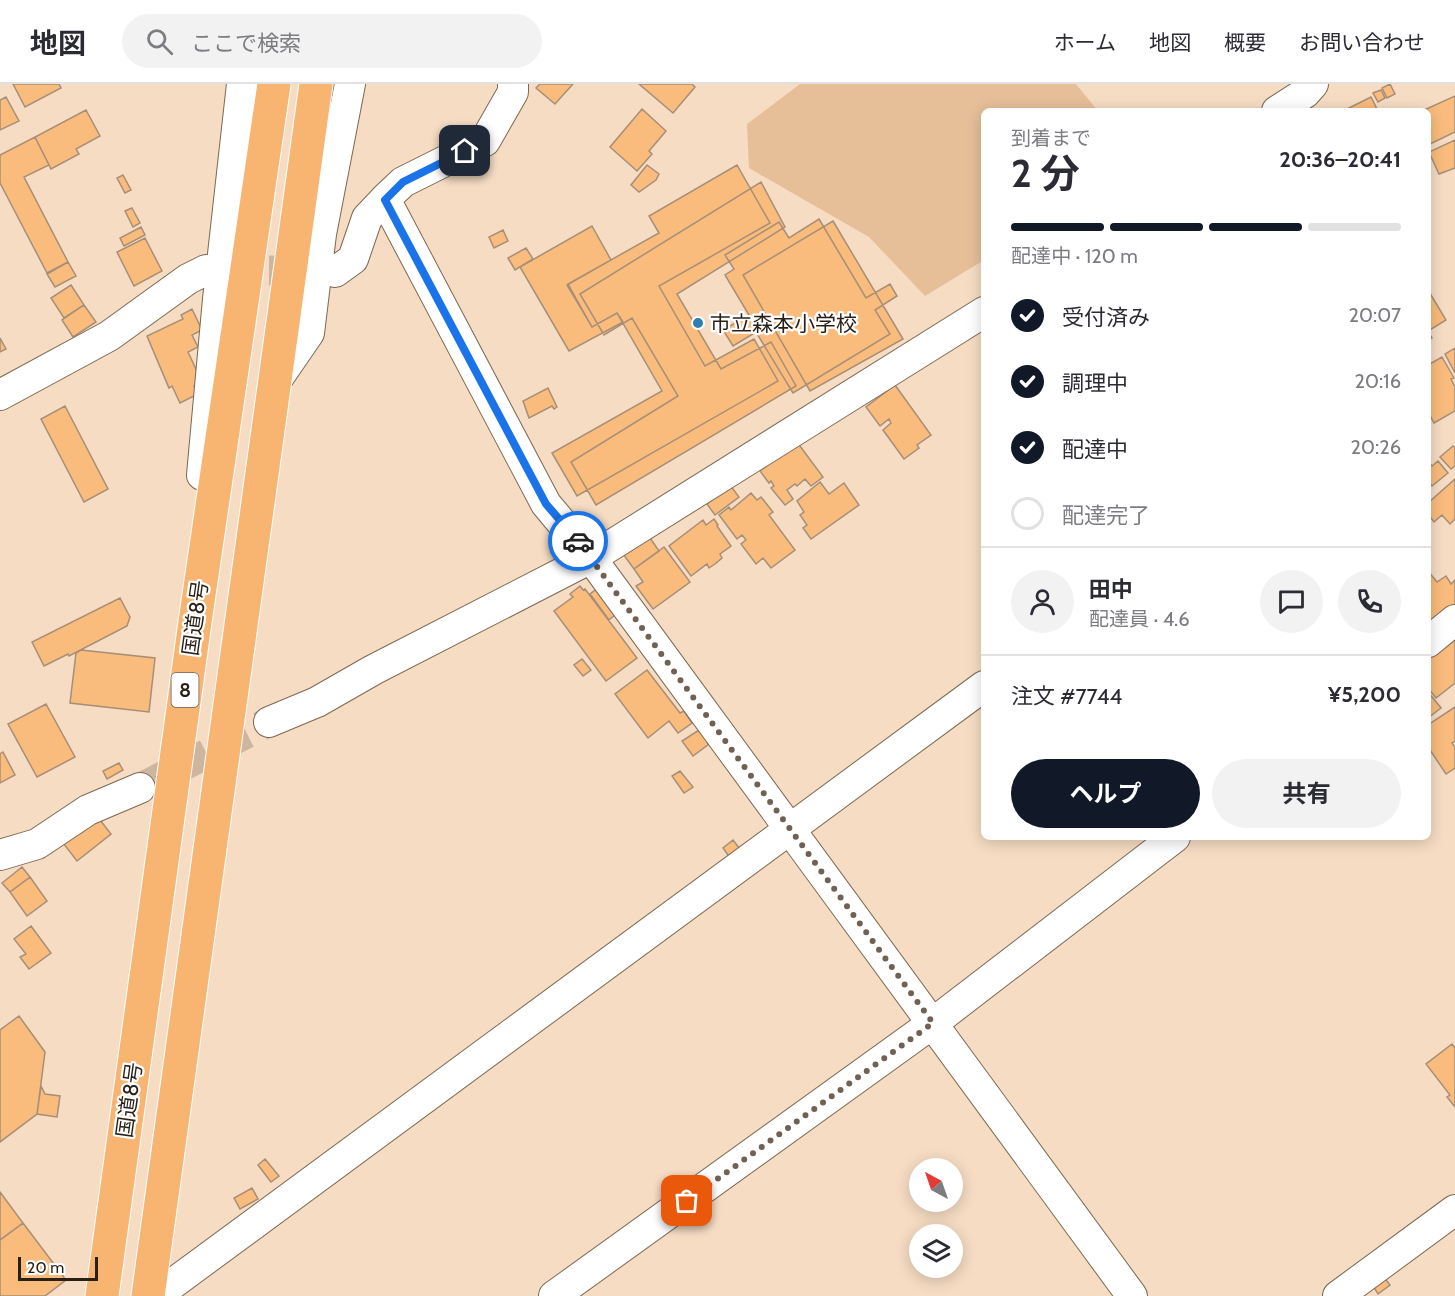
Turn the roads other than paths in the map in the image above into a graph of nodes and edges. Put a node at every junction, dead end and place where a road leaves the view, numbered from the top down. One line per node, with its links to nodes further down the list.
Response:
1 (242, 84): 16 (street)
2 (274, 84): 16 (highway, 国道8号 / 8)
3 (316, 84): 12 (highway, 8)
4 (350, 84): 12 (street)
5 (513, 84): 8 (street)
6 (1313, 84): 7 (street)
7 (1282, 108)
8 (385, 200): 10 (street); 14 (street)
9 (206, 270): 13 (street)
10 (335, 272)
11 (981, 314): 14 (street)
12 (276, 381): 27 (highway, 8)
13 (0, 395)
14 (591, 558): 19 (street); 21 (street)
15 (1455, 620): 17 (street)
16 (195, 622): 26 (highway, 国道8号 / 8)
17 (1431, 640)
18 (981, 688): 21 (street)
19 (268, 722)
20 (140, 788): 23 (street)
21 (790, 829): 24 (street); 28 (street)
22 (1171, 840): 24 (street)
23 (0, 855)
24 (933, 1023): 29 (street); 30 (street)
25 (1455, 1210): 31 (street)
26 (102, 1296)
27 (148, 1296)
28 (156, 1296)
29 (554, 1296)
30 (1132, 1296)
31 (1338, 1296)

